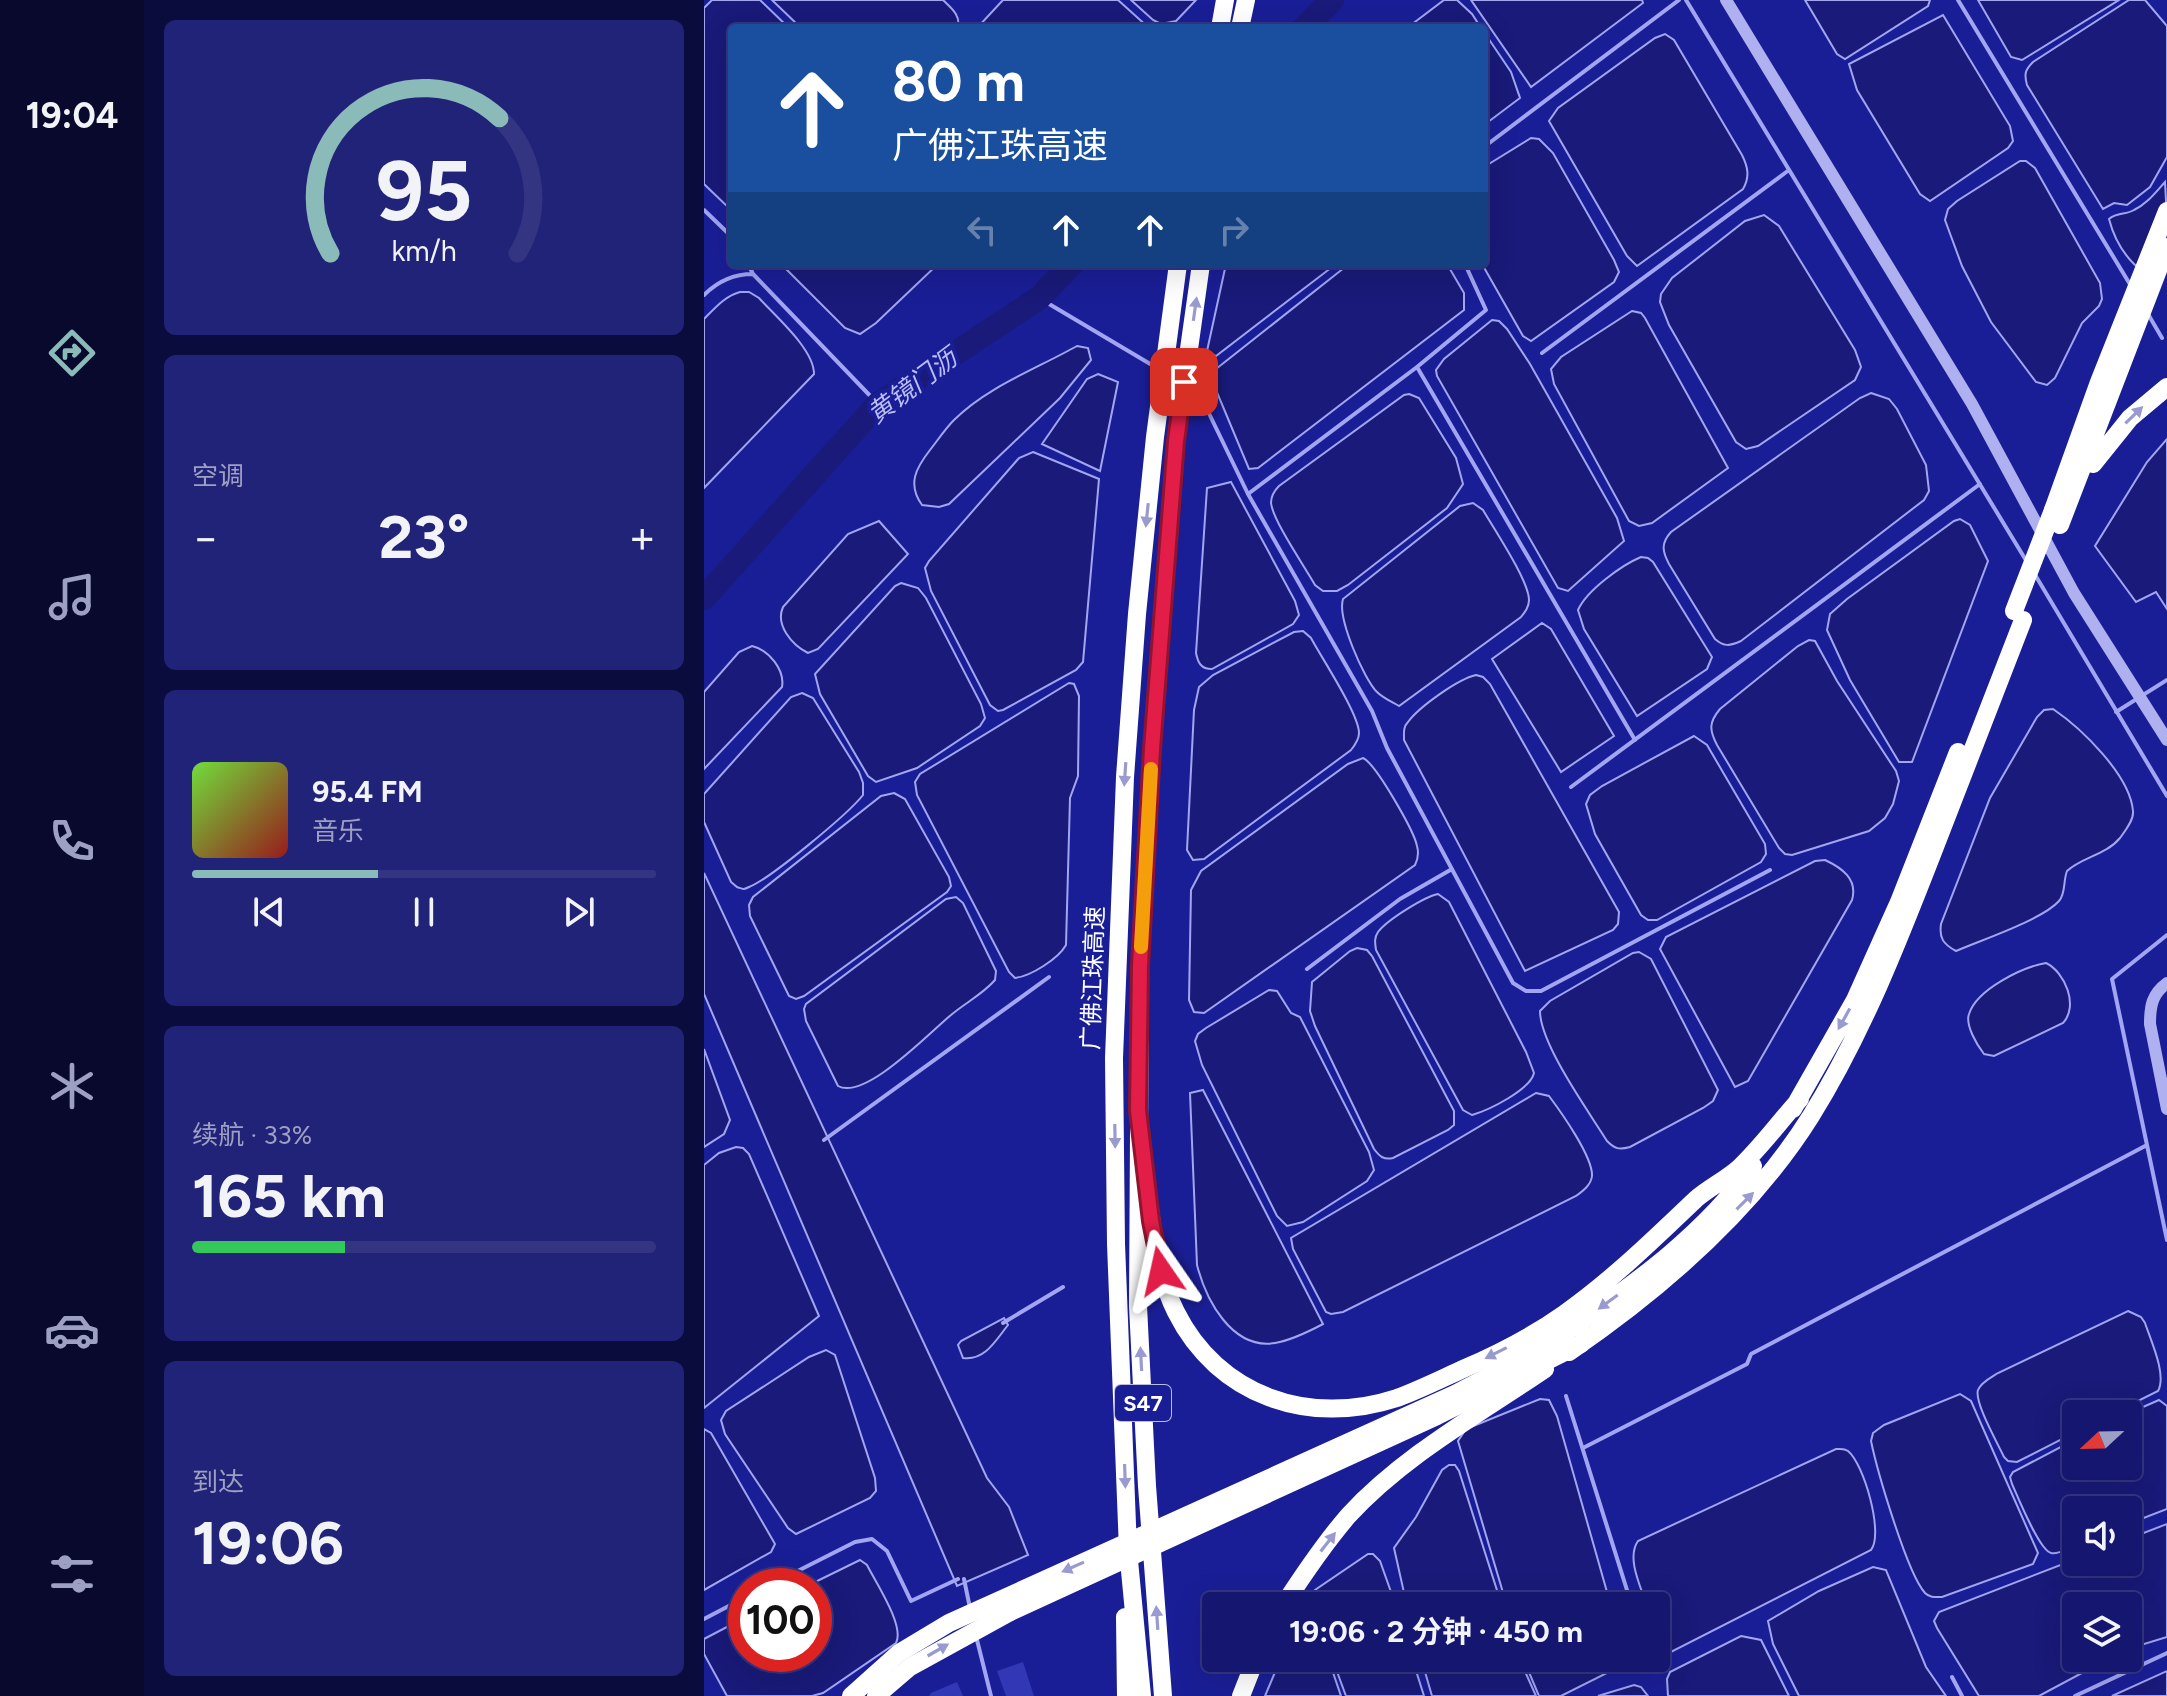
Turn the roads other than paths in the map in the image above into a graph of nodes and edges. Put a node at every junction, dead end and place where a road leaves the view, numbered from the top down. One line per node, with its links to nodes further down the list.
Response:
1 (1225, 0): 4 (highway)
2 (1246, 0): 5 (highway)
3 (1726, 0): 15 (street)
4 (1221, 24)
5 (1241, 24)
6 (2167, 211): 10 (highway)
7 (2167, 247): 10 (highway)
8 (1177, 268): 20 (highway, 广佛江珠高速 / S47, one-way to 20)
9 (1200, 268): 18 (highway, 广佛江珠高速 / S47, one-way to 9)
10 (2107, 385): 12 (highway); 13 (highway)
11 (2167, 387): 12 (highway, one-way to 11)
12 (2073, 493): 13 (highway)
13 (2057, 518): 14 (highway, bridge)
14 (2018, 616): 19 (highway, one-way to 19); 19 (highway, one-way to 14)
15 (2167, 740)
16 (2167, 983): 17 (street)
17 (2167, 1109)
18 (1138, 1110): 19 (highway, one-way to 18); 27 (highway, 广佛江珠高速 / S47, one-way to 18)
19 (1572, 1329): 21 (highway, one-way to 19, bridge); 23 (highway, one-way to 23, bridge); 24 (highway, one-way to 19, bridge)
20 (1128, 1550): 25 (highway); 26 (highway, 广佛江珠高速 / S47)
21 (1292, 1592)
22 (1250, 1672): 28 (highway)
23 (851, 1696)
24 (876, 1696)
25 (1126, 1696)
26 (1142, 1696)
27 (1163, 1696)
28 (1241, 1696)

